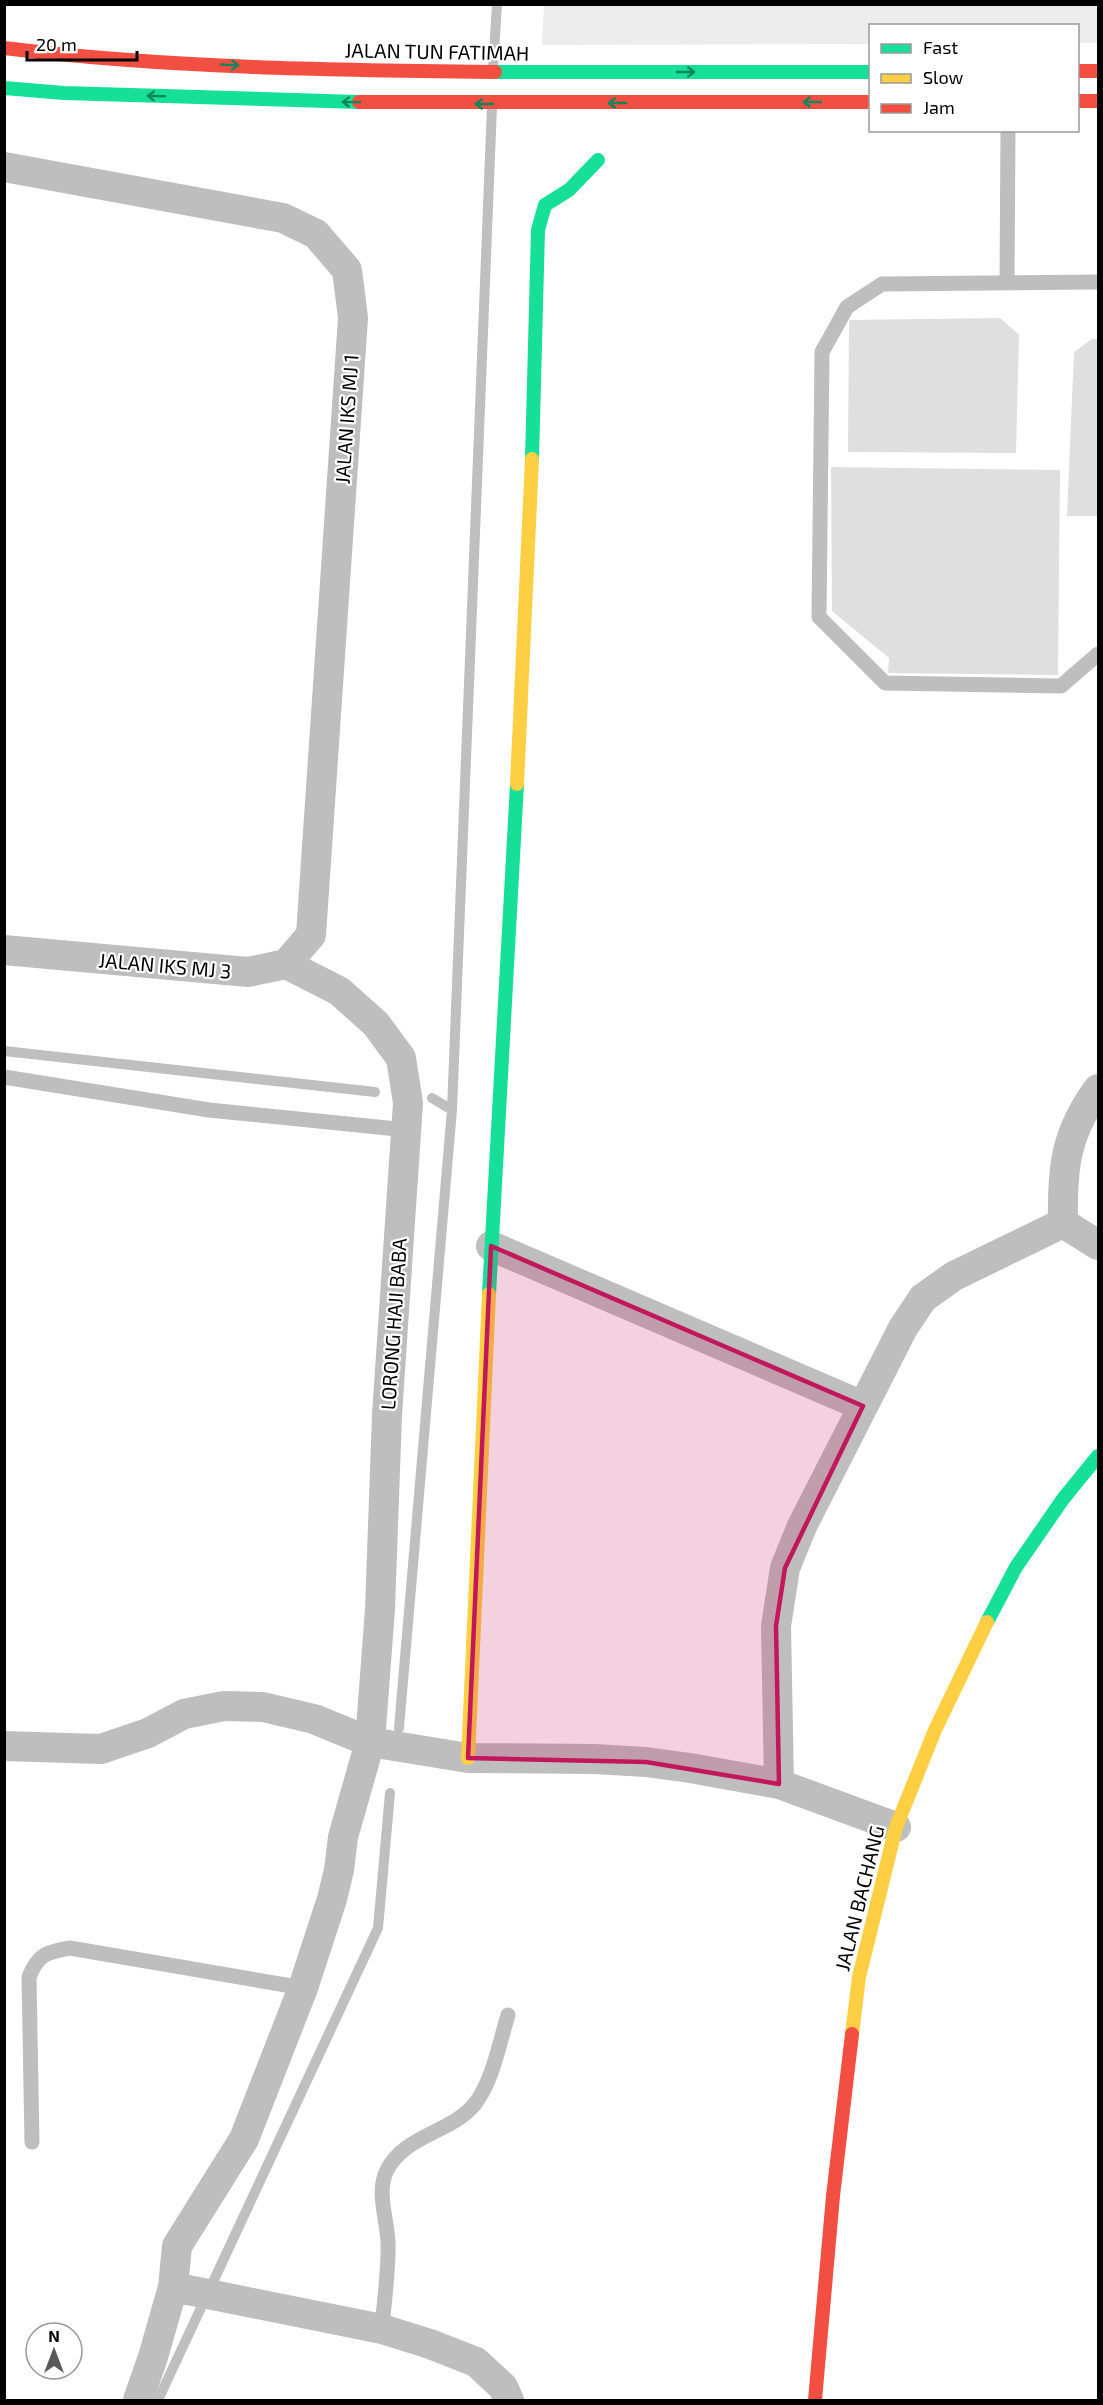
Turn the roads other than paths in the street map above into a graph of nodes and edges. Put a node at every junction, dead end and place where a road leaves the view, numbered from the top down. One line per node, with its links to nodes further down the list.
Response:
1 (4, 48): 4 (street, JALAN TUN FATIMAH, one-way to 4)
2 (1079, 71): 3 (street)
3 (1098, 71)
4 (869, 72)
5 (4, 88): 8 (street, one-way to 5)
6 (1079, 101): 7 (street)
7 (1098, 101)
8 (869, 102)
9 (1008, 132): 13 (lane)
10 (598, 160): 22 (street)
11 (4, 167): 16 (street, JALAN IKS MJ 1)
12 (1098, 282): 13 (lane)
13 (1007, 283): 14 (lane)
14 (1098, 654)
15 (4, 950): 16 (street, JALAN IKS MJ 3)
16 (286, 964): 19 (street, LORONG HAJI BABA)
17 (4, 1077): 19 (lane)
18 (1098, 1089): 20 (street)
19 (407, 1130): 25 (street, LORONG HAJI BABA)
20 (1063, 1223): 21 (street); 23 (street)
21 (1098, 1245)
22 (491, 1246): 23 (street); 27 (street)
23 (863, 1406): 28 (street)
24 (1098, 1456): 29 (street, JALAN BACHANG)
25 (370, 1742): 26 (street); 27 (street); 30 (street, LORONG HAJI BABA)
26 (4, 1746)
27 (468, 1758): 28 (street)
28 (779, 1784): 29 (street)
29 (896, 1827): 37 (street, JALAN BACHANG)
30 (303, 1988): 32 (lane); 33 (street, LORONG HAJI BABA)
31 (508, 2015): 34 (lane)
32 (32, 2142)
33 (180, 2288): 34 (street); 35 (street, LORONG HAJI BABA)
34 (382, 2329): 36 (street)
35 (138, 2400)
36 (509, 2400)
37 (815, 2400)

